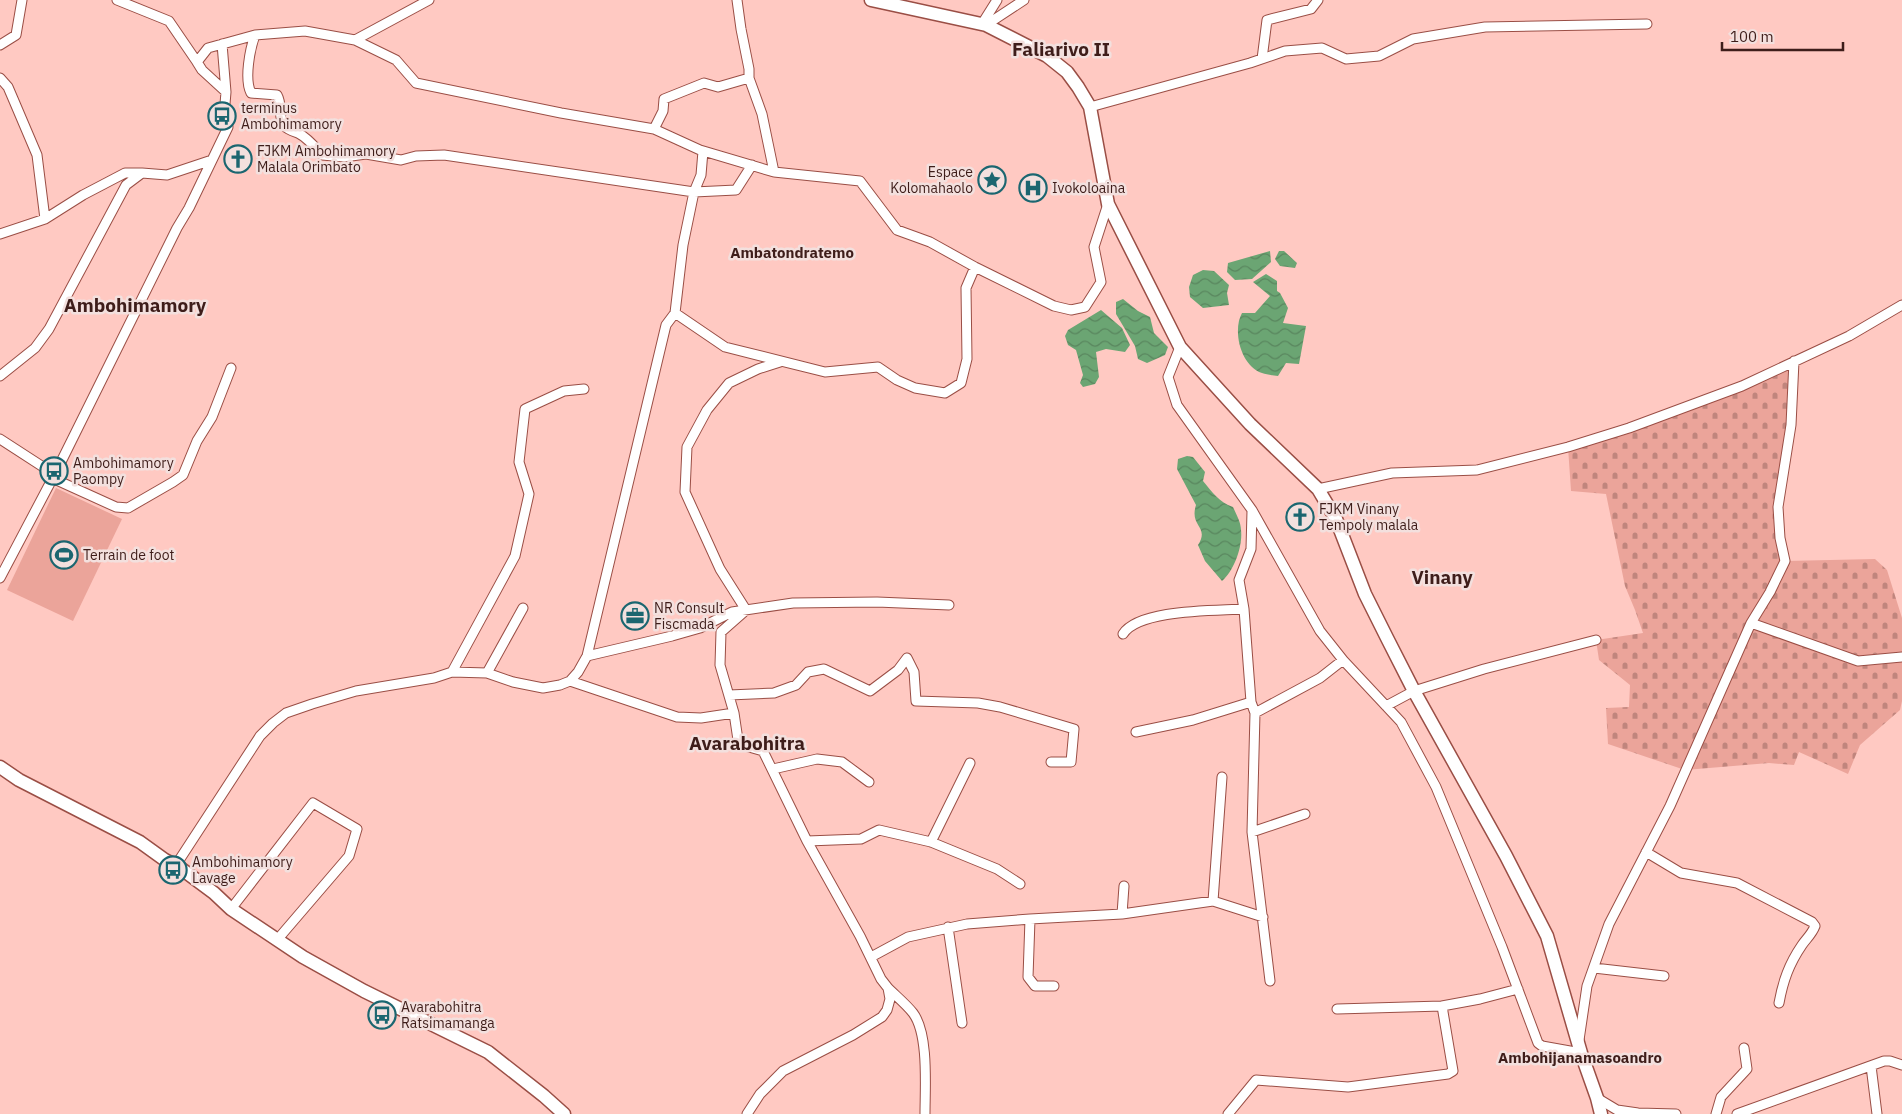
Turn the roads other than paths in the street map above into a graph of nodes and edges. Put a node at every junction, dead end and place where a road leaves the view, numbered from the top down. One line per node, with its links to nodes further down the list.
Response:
1 (22, 0): 14 (street)
2 (117, 0): 16 (street)
3 (429, 0): 12 (street)
4 (737, 0): 18 (street)
5 (871, 0): 10 (street)
6 (997, 0): 10 (street)
7 (1024, 0): 10 (street)
8 (1318, 0): 15 (street)
9 (1647, 24): 15 (street)
10 (984, 25): 20 (street)
11 (255, 35): 12 (street); 13 (street); 27 (street)
12 (355, 40): 21 (street)
13 (222, 44): 16 (street); 19 (street)
14 (0, 45)
15 (1262, 59): 20 (street)
16 (197, 62): 19 (street)
17 (0, 78): 29 (street)
18 (749, 78): 21 (street); 25 (street)
19 (226, 92): 23 (street)
20 (1090, 107): 28 (street)
21 (654, 129): 22 (street)
22 (704, 151): 24 (street); 27 (street)
23 (212, 160): 26 (street); 41 (street)
24 (752, 165): 25 (street); 27 (street)
25 (774, 172): 31 (street)
26 (142, 173): 29 (street); 38 (street)
27 (694, 192): 33 (street)
28 (1108, 204): 31 (street); 34 (street)
29 (45, 219): 30 (street)
30 (0, 234)
31 (976, 267): 36 (street)
32 (1902, 305): 35 (street)
33 (675, 313): 36 (street); 52 (street)
34 (1180, 347): 42 (street); 43 (street)
35 (1794, 361): 42 (street); 49 (street)
36 (780, 362): 48 (street)
37 (231, 368): 41 (street)
38 (0, 376)
39 (584, 389): 55 (street)
40 (0, 439): 41 (street)
41 (53, 476): 44 (street)
42 (1318, 489): 58 (street)
43 (1252, 510): 47 (street); 54 (street)
44 (0, 578)
45 (948, 605): 48 (street)
46 (523, 608): 56 (street)
47 (1244, 609): 50 (street); 60 (street)
48 (746, 610): 52 (street); 59 (street)
49 (1750, 623): 53 (street); 75 (street)
50 (1123, 634)
51 (1596, 640): 58 (street)
52 (587, 656): 57 (street)
53 (1902, 657)
54 (1343, 660): 61 (street); 63 (street)
55 (452, 672): 56 (street); 76 (street)
56 (487, 673): 57 (street)
57 (570, 681): 62 (street)
58 (1414, 691): 61 (street); 98 (street)
59 (729, 695): 62 (street); 66 (street)
60 (1251, 702): 63 (street); 64 (street)
61 (1386, 706): 92 (street)
62 (734, 713): 68 (street)
63 (1255, 713): 72 (street)
64 (1136, 732)
65 (970, 762): 74 (street)
66 (1051, 762)
67 (0, 767): 76 (street)
68 (773, 769): 70 (street); 73 (street)
69 (1222, 777): 79 (street)
70 (869, 782)
71 (1305, 814): 72 (street)
72 (1252, 832): 82 (street)
73 (807, 841): 74 (street); 86 (street)
74 (931, 842): 77 (street)
75 (1646, 852): 87 (street); 93 (street)
76 (176, 865): 80 (street)
77 (1020, 884)
78 (1124, 886): 81 (street)
79 (1214, 901): 81 (street); 82 (street)
80 (231, 909): 85 (street); 85 (street)
81 (1122, 914): 83 (street)
82 (1263, 917): 89 (street)
83 (1030, 919): 84 (street); 90 (street)
84 (948, 927): 86 (street); 96 (street)
85 (277, 940): 102 (street)
86 (871, 957): 91 (street)
87 (1594, 968): 88 (street); 98 (street)
88 (1664, 976)
89 (1270, 981)
90 (1054, 986)
91 (888, 988): 103 (street); 104 (street)
92 (1518, 989): 94 (street); 98 (street)
93 (1779, 1003)
94 (1442, 1006): 95 (street); 105 (street)
95 (1337, 1009)
96 (962, 1023)
97 (1744, 1048): 108 (street)
98 (1580, 1049): 101 (street)
99 (1902, 1065): 100 (street)
100 (1871, 1066): 109 (street); 110 (street)
101 (1597, 1098): 106 (street); 107 (street)
102 (564, 1114)
103 (747, 1114)
104 (925, 1114)
105 (1228, 1114)
106 (1601, 1114)
107 (1676, 1114)
108 (1716, 1114)
109 (1737, 1114)
110 (1877, 1114)

